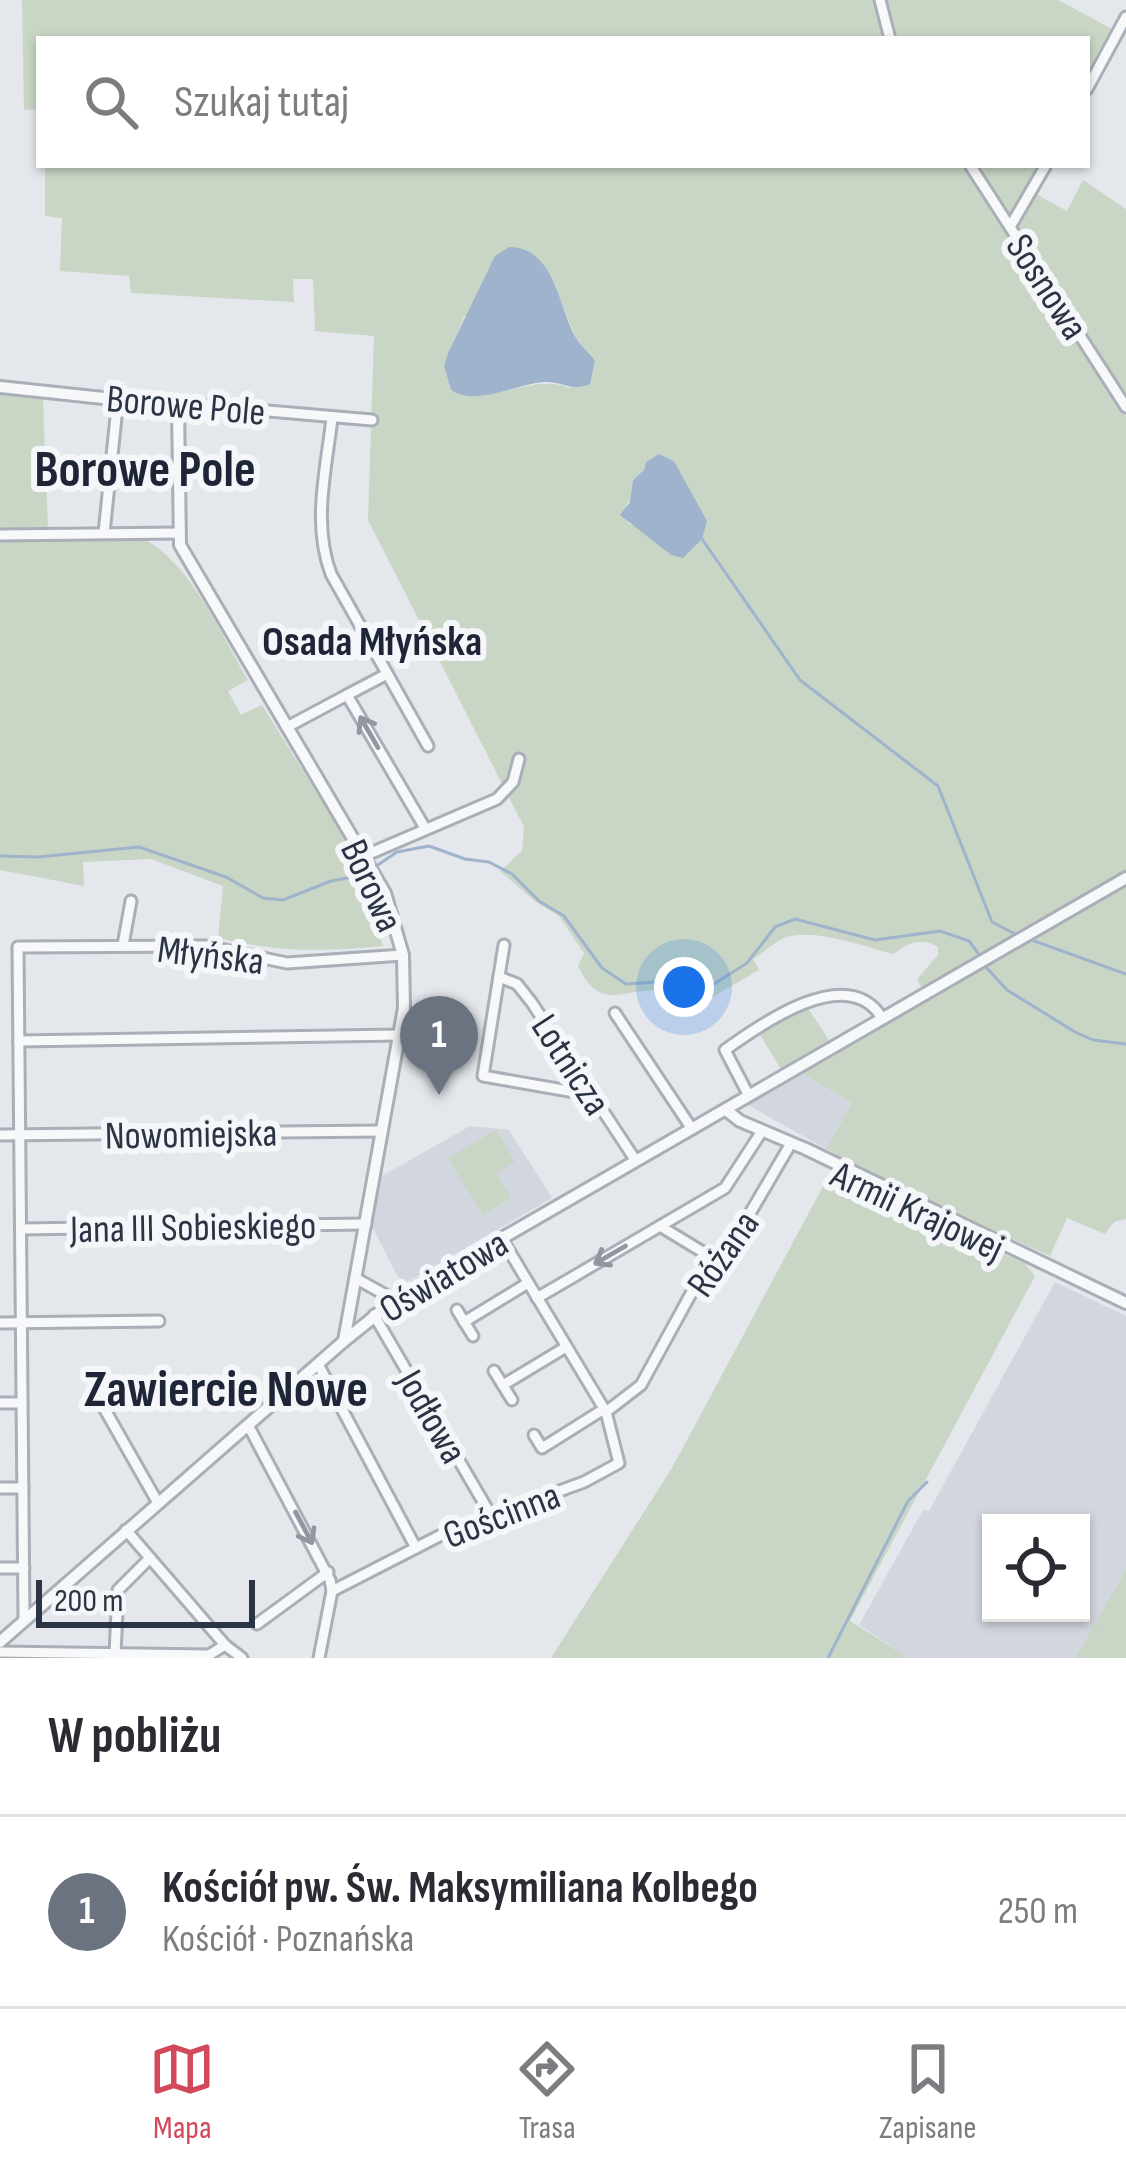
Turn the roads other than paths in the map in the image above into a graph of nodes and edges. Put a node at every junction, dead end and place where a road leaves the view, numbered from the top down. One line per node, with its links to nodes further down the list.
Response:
1 (880, 0): 3 (street)
2 (1126, 17): 4 (street)
3 (889, 36)
4 (1090, 83)
5 (972, 168): 7 (street, Sosnowa)
6 (1044, 168): 7 (street)
7 (1010, 227): 11 (street, Sosnowa)
8 (0, 387): 9 (street, Borowe Pole)
9 (118, 398): 10 (street, Borowe Pole); 14 (street)
10 (172, 403): 12 (street, Borowe Pole); 15 (street, Borowa)
11 (1126, 407)
12 (332, 418): 13 (street, Borowe Pole); 17 (street)
13 (373, 420)
14 (104, 533): 15 (street); 16 (street)
15 (178, 533): 19 (street, Borowa)
16 (0, 536)
17 (387, 674): 18 (street); 20 (street)
18 (347, 695): 19 (street); 22 (street, one-way to 18)
19 (287, 728): 23 (street, Borowa)
20 (428, 746)
21 (519, 759): 22 (street)
22 (425, 828): 23 (street)
23 (368, 864): 28 (street, Borowa)
24 (1126, 878): 31 (street, Oświatowa)
25 (130, 901): 26 (street)
26 (123, 945): 28 (street, Młyńska); 33 (street, Młyńska)
27 (504, 945): 29 (street)
28 (404, 955): 32 (street, Borowa)
29 (499, 977): 34 (street, Lotnicza); 34 (street)
30 (615, 1013): 37 (street)
31 (882, 1018): 35 (street, Oświatowa); 35 (street)
32 (400, 1035): 33 (street); 38 (street, Borowa)
33 (19, 1041): 41 (street)
34 (592, 1095): 43 (street, Lotnicza)
35 (749, 1096): 36 (street, Oświatowa)
36 (726, 1110): 37 (street, Oświatowa); 39 (street, Armii Krajowej)
37 (692, 1129): 43 (street, Oświatowa)
38 (382, 1131): 41 (street, Nowomiejska); 44 (street, Borowa)
39 (762, 1131): 42 (street, Armii Krajowej); 45 (street)
40 (0, 1135): 41 (street, Nowomiejska)
41 (20, 1135): 46 (street)
42 (790, 1145): 48 (street, Różana); 53 (street, Armii Krajowej)
43 (636, 1162): 47 (street, Oświatowa)
44 (365, 1224): 46 (street, Jana III Sobieskiego); 49 (street, Borowa)
45 (660, 1226): 48 (street); 51 (street, one-way to 51)
46 (21, 1229): 59 (street)
47 (502, 1239): 50 (street); 52 (street, Oświatowa)
48 (712, 1257): 70 (street, Różana)
49 (355, 1278): 52 (street); 61 (street, Borowa)
50 (528, 1283): 51 (street); 57 (street)
51 (537, 1298): 62 (street)
52 (395, 1300): 55 (street, Oświatowa)
53 (1126, 1303)
54 (457, 1310): 57 (street)
55 (374, 1315): 61 (street, Oświatowa); 76 (street, Jodłowa)
56 (159, 1322): 59 (street)
57 (464, 1322): 60 (street)
58 (0, 1323): 59 (street)
59 (22, 1323): 69 (street)
60 (473, 1336)
61 (344, 1341): 63 (street, Oświatowa)
62 (566, 1347): 65 (street); 70 (street)
63 (318, 1364): 71 (street, Oświatowa); 78 (street)
64 (494, 1370): 65 (street)
65 (503, 1385): 67 (street)
66 (96, 1394): 75 (street)
67 (512, 1400)
68 (0, 1403): 69 (street)
69 (22, 1403): 74 (street)
70 (605, 1411): 72 (street, Różana); 76 (street, Gościnna)
71 (248, 1426): 75 (street, Oświatowa); 82 (street, one-way to 82)
72 (534, 1435)
73 (0, 1488): 74 (street)
74 (23, 1488): 81 (street)
75 (158, 1503): 77 (street, Oświatowa)
76 (492, 1517): 78 (street, Gościnna)
77 (127, 1530): 79 (street); 84 (street, Oświatowa)
78 (416, 1548): 83 (street, Gościnna)
79 (150, 1558): 87 (street); 89 (street)
80 (0, 1568): 81 (street)
81 (24, 1568): 84 (street)
82 (328, 1572): 83 (street); 85 (street)
83 (332, 1591): 91 (street)
84 (24, 1620): 86 (street, Oświatowa)
85 (257, 1624)
86 (0, 1642)
87 (225, 1645): 89 (street); 90 (street)
88 (0, 1652): 89 (street)
89 (116, 1654)
90 (242, 1658)
91 (320, 1658)

